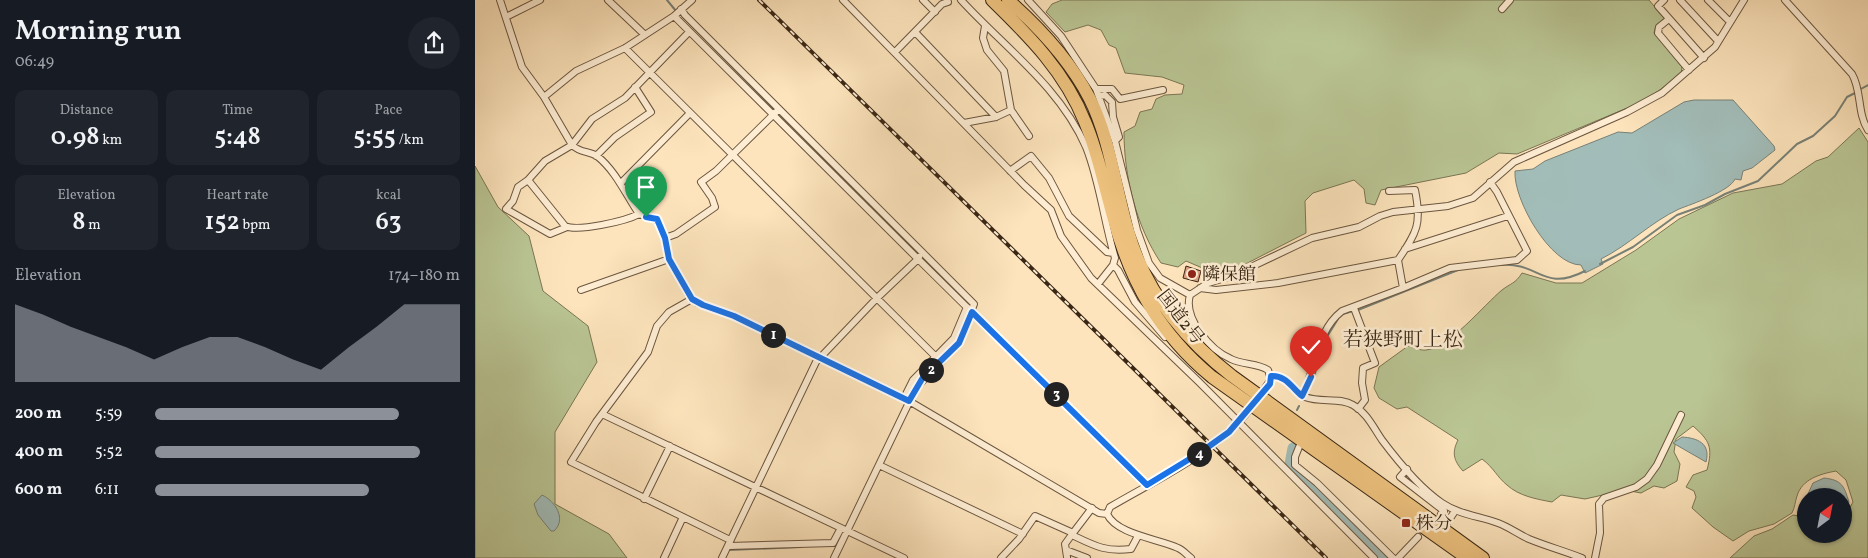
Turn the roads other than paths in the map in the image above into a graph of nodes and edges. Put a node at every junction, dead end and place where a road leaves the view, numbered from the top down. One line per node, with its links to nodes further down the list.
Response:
1 (500, 0): 22 (street)
2 (540, 0): 22 (street)
3 (608, 0): 28 (street)
4 (692, 0): 20 (street)
5 (843, 0): 31 (street)
6 (923, 0): 21 (street)
7 (961, 0): 25 (street)
8 (992, 0): 76 (highway, 国道2号)
9 (1008, 0): 82 (highway, 国道2号)
10 (1028, 0): 37 (street)
11 (1510, 0): 19 (street)
12 (1664, 0): 18 (street)
13 (1680, 0): 29 (street)
14 (1744, 0): 24 (street)
15 (1785, 0): 44 (street)
16 (1712, 1): 24 (street)
17 (948, 2): 21 (street)
18 (1655, 3): 23 (street)
19 (1502, 9)
20 (678, 12): 26 (street); 28 (street); 40 (street)
21 (935, 12): 27 (street)
22 (506, 17): 38 (street)
23 (1669, 19): 32 (street); 33 (street)
24 (1730, 22): 29 (street)
25 (985, 26): 39 (street); 61 (street)
26 (689, 32): 34 (street); 40 (street)
27 (915, 32): 31 (street); 42 (street)
28 (645, 35): 30 (street)
29 (1718, 41): 32 (street)
30 (625, 48): 34 (street); 38 (street)
31 (895, 52): 43 (street)
32 (1704, 58): 33 (street)
33 (1689, 70): 52 (street)
34 (650, 72): 35 (street); 41 (street)
35 (635, 87): 47 (street); 49 (street)
36 (1163, 90): 37 (street)
37 (1098, 92): 46 (street); 46 (street)
38 (544, 98): 47 (street)
39 (1011, 110): 42 (street); 45 (street)
40 (776, 111): 48 (street); 62 (street); 75 (street)
41 (690, 113): 48 (street); 53 (street)
42 (996, 117): 43 (street)
43 (964, 123): 50 (street)
44 (1868, 130)
45 (1029, 136)
46 (1115, 141): 70 (street)
47 (572, 145): 49 (street); 51 (street)
48 (733, 155): 59 (street); 71 (street)
49 (596, 156): 53 (street)
50 (1010, 171): 61 (street); 66 (street)
51 (528, 180): 58 (street); 58 (street)
52 (1490, 182): 55 (street); 57 (street)
53 (621, 183): 56 (street)
54 (1389, 191): 55 (street)
55 (1419, 209): 60 (street); 67 (street)
56 (639, 214): 58 (street); 59 (street)
57 (1508, 216): 60 (street); 68 (street)
58 (567, 227)
59 (665, 238): 63 (street)
60 (1405, 249): 64 (street)
61 (1113, 253): 65 (street)
62 (920, 256): 71 (street); 73 (street)
63 (669, 259): 69 (street); 72 (street)
64 (1398, 260): 67 (street); 68 (street)
65 (1113, 265): 66 (street); 76 (street)
66 (1097, 284): 86 (street)
67 (1199, 288): 70 (street)
68 (1403, 288): 74 (street)
69 (581, 290)
70 (1190, 294): 79 (street)
71 (877, 298): 77 (street); 78 (street)
72 (692, 299): 78 (street); 84 (street)
73 (967, 307): 75 (street); 77 (street)
74 (1355, 310): 80 (street); 83 (street)
75 (972, 312): 81 (street); 92 (street)
76 (1175, 343): 82 (highway, 国道2号)
77 (935, 356): 81 (street)
78 (819, 358): 81 (street); 93 (street)
79 (1271, 376): 80 (street); 82 (street)
80 (1302, 396): 83 (street)
81 (906, 399): 89 (street); 96 (street)
82 (1256, 401): 86 (street); 101 (highway, 国道2号); 119 (highway, 国道2号)
83 (1358, 409): 90 (street)
84 (602, 414): 87 (street); 95 (street)
85 (1681, 415): 122 (street)
86 (1239, 423): 92 (street); 94 (street)
87 (670, 446): 93 (street); 95 (street)
88 (1299, 447): 91 (street)
89 (879, 466): 102 (street); 103 (street)
90 (1407, 469): 97 (street); 99 (street)
91 (1317, 484): 94 (street); 117 (street)
92 (1147, 485): 98 (street)
93 (757, 488): 102 (street); 107 (street)
94 (1308, 492): 116 (street)
95 (644, 499): 100 (street)
96 (1092, 508): 98 (street); 104 (street)
97 (1455, 511): 101 (street); 121 (street)
98 (1107, 514): 105 (street)
99 (1441, 514)
100 (683, 517): 107 (street); 109 (street)
101 (1443, 529): 120 (highway, 国道2号)
102 (844, 530): 107 (street); 111 (street); 112 (street)
103 (1023, 534): 104 (street); 113 (street)
104 (1073, 534): 105 (street); 108 (street)
105 (1139, 536): 115 (street)
106 (1418, 537): 118 (street)
107 (730, 543): 110 (street)
108 (1066, 553): 114 (street)
109 (664, 558)
110 (722, 558)
111 (834, 558)
112 (903, 558)
113 (1001, 558)
114 (1087, 558)
115 (1191, 558)
116 (1374, 558)
117 (1393, 558)
118 (1398, 558)
119 (1467, 558)
120 (1483, 558)
121 (1582, 558)
122 (1595, 558)

